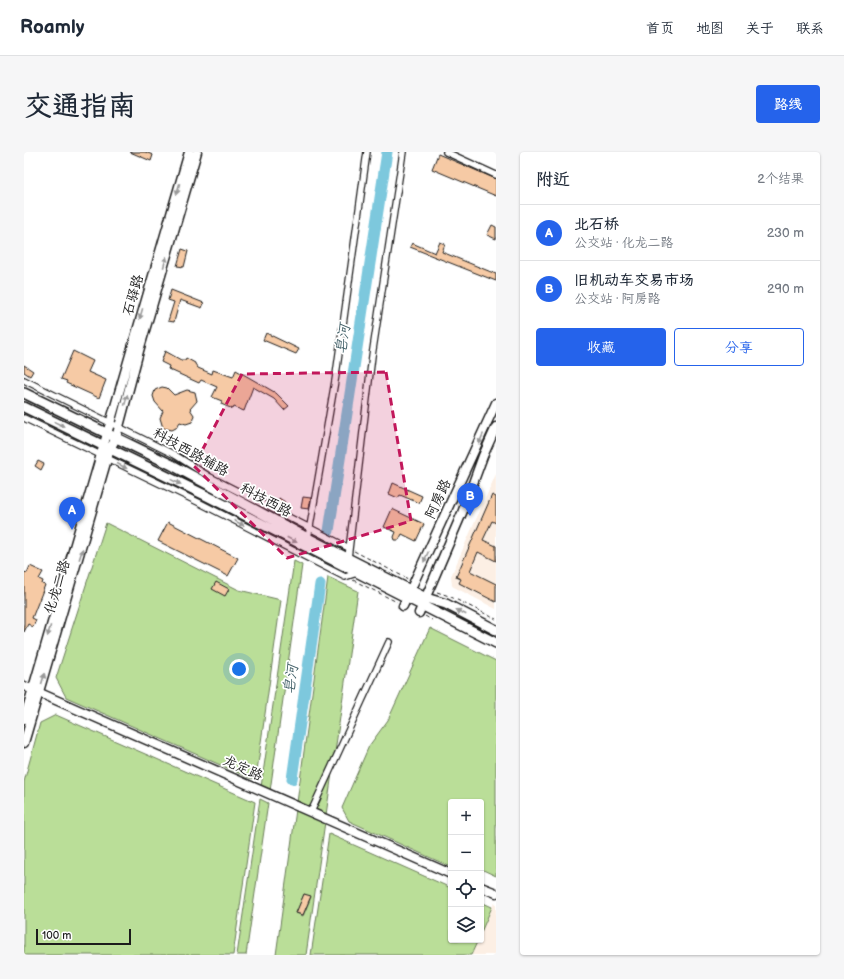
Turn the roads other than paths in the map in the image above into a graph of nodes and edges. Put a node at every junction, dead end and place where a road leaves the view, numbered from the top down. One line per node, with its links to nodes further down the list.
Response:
1 (189, 152): 12 (street, 石驿路, one-way to 12)
2 (197, 152): 13 (street, 石驿路, one-way to 2)
3 (367, 152): 19 (street)
4 (403, 152): 21 (street)
5 (446, 152): 6 (street)
6 (496, 175)
7 (24, 380): 12 (street, 科技西路辅路)
8 (24, 393): 15 (main road, 科技西路)
9 (496, 403): 22 (street, 阿房路, one-way to 22)
10 (24, 407): 17 (main road, 科技西路, one-way to 17)
11 (24, 418): 18 (street)
12 (109, 422): 13 (street, 科技西路辅路); 15 (street, 石驿路)
13 (119, 427): 16 (street, 石驿路); 19 (street, 科技西路辅路)
14 (496, 427): 24 (street, 阿房路)
15 (106, 433): 16 (main road, 科技西路); 17 (street, 石驿路)
16 (116, 438): 17 (street, 化龙二路); 20 (main road, 科技西路)
17 (107, 451): 18 (street, 化龙二路); 23 (main road, 科技西路, one-way to 23); 29 (street, 化龙二路, one-way to 17)
18 (100, 454): 29 (street, 化龙二路, one-way to 29)
19 (310, 528): 20 (street); 21 (street, 科技西路辅路)
20 (308, 538): 21 (main road, 科技西路)
21 (348, 553): 22 (main road, 科技西路)
22 (413, 586): 23 (street, 阿房路); 24 (main road, 科技西路)
23 (405, 602): 24 (main road, 科技西路)
24 (424, 602): 25 (main road, 科技西路, one-way to 24); 27 (main road, 科技西路)
25 (496, 630)
26 (389, 642): 32 (street)
27 (496, 643)
28 (24, 686): 29 (street, 龙定路)
29 (36, 691): 30 (street, 化龙二路); 31 (street, 化龙二路); 32 (street, 龙定路)
30 (24, 719)
31 (24, 743)
32 (311, 812): 33 (street, 龙定路)
33 (448, 873)
34 (484, 888): 35 (street)
35 (496, 894)

